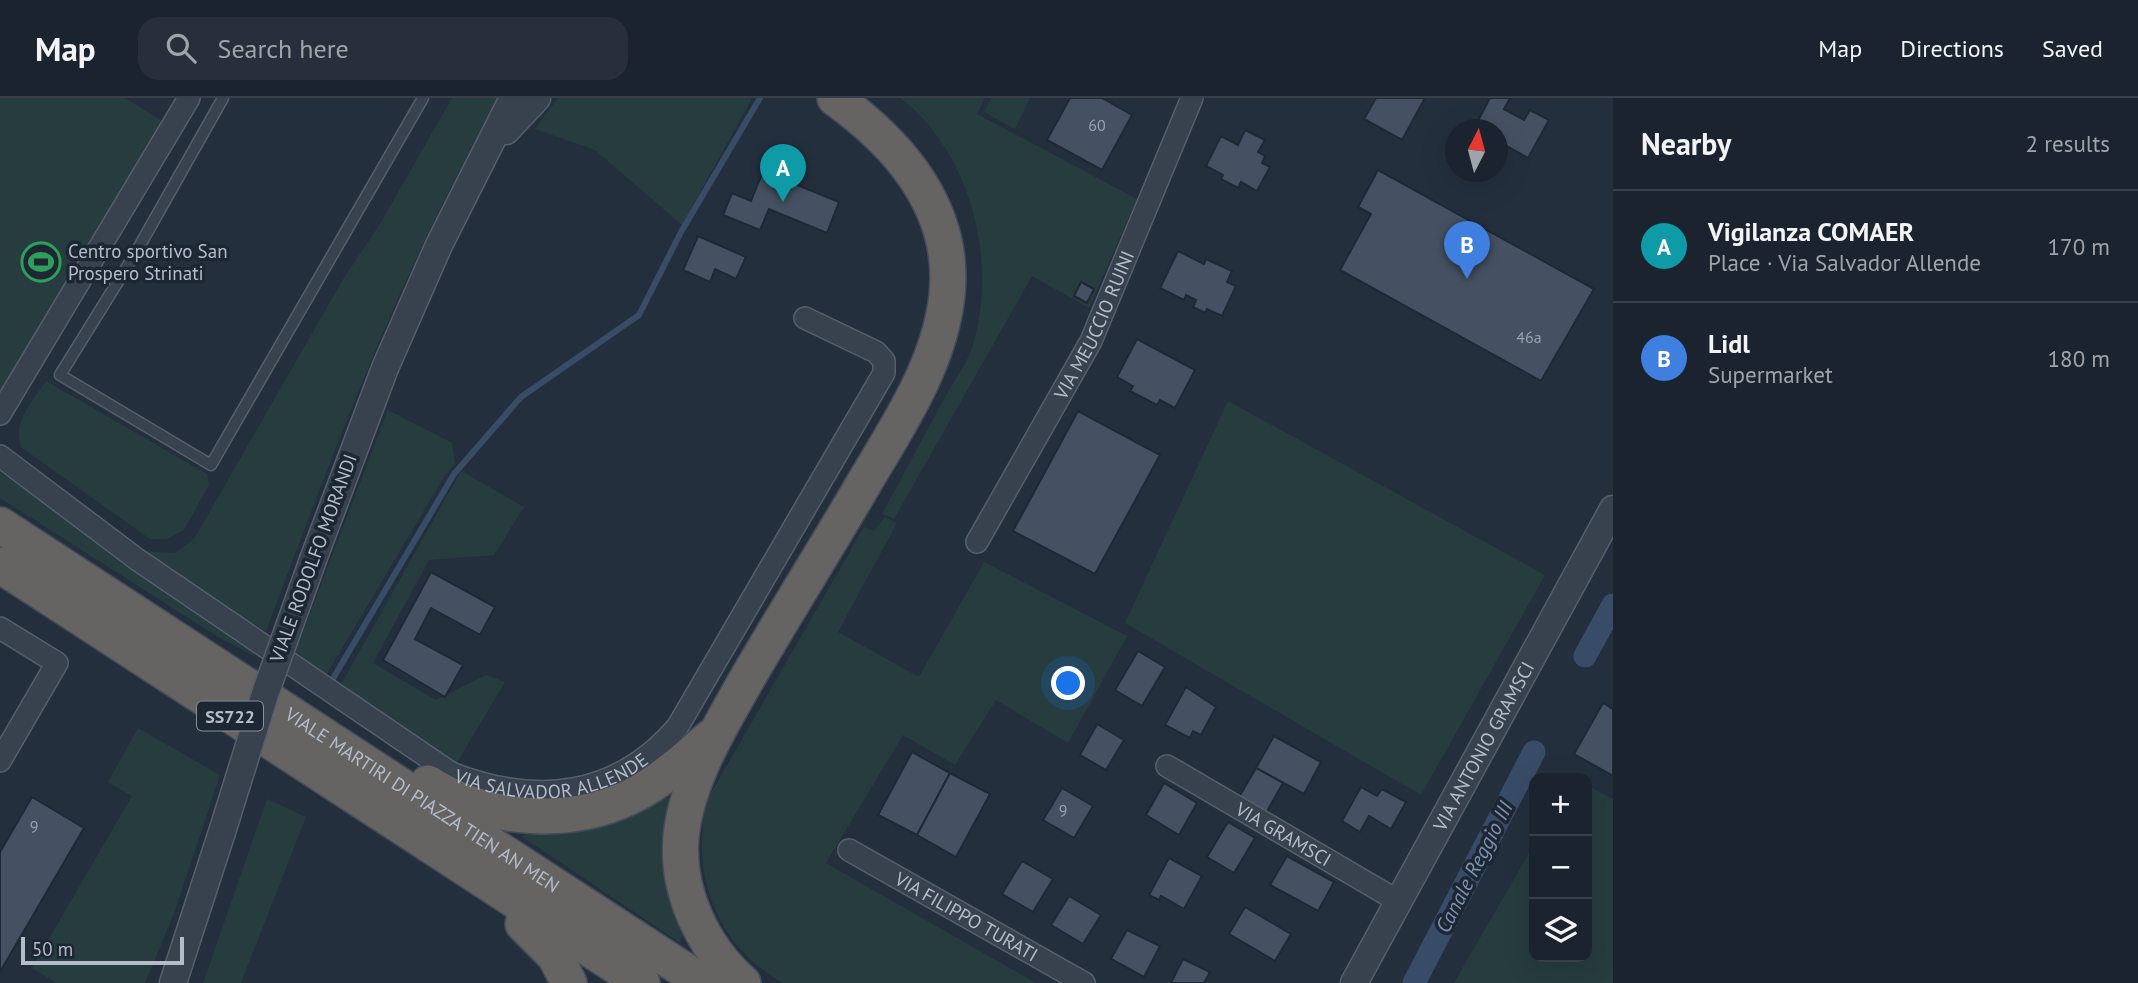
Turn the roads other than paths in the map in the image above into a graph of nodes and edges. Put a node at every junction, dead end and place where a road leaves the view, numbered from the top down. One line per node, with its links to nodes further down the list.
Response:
1 (189, 98): 10 (street)
2 (223, 98): 3 (lane)
3 (423, 98)
4 (513, 98): 8 (street, VIALE RODOLFO MORANDI)
5 (537, 98): 8 (street, VIALE RODOLFO MORANDI)
6 (835, 98): 17 (highway)
7 (1185, 101): 14 (street, VIA MEUCCIO RUINI)
8 (491, 147): 24 (street, VIALE RODOLFO MORANDI, bridge)
9 (805, 318): 11 (street, VIA SALVADOR ALLENDE)
10 (0, 414)
11 (0, 456)
12 (1613, 509): 23 (street, VIA ANTONIO GRAMSCI)
13 (0, 525): 18 (highway, VIALE MARTIRI DI PIAZZA TIEN AN MEN / SS722)
14 (976, 542)
15 (0, 565): 22 (highway, VIALE MARTIRI DI PIAZZA TIEN AN MEN / SS722)
16 (0, 628): 19 (street)
17 (718, 730): 18 (highway); 28 (highway)
18 (318, 733): 27 (highway, VIALE MARTIRI DI PIAZZA TIEN AN MEN / SS722)
19 (0, 761)
20 (1167, 766): 23 (street, VIA GRAMSCI)
21 (849, 850): 29 (street, VIA FILIPPO TURATI)
22 (461, 867): 25 (highway); 26 (highway, VIALE MARTIRI DI PIAZZA TIEN AN MEN / SS722)
23 (1398, 901): 30 (street, VIA ANTONIO GRAMSCI)
24 (173, 983)
25 (569, 983)
26 (642, 983)
27 (704, 983)
28 (743, 983)
29 (1084, 983)
30 (1354, 983)

